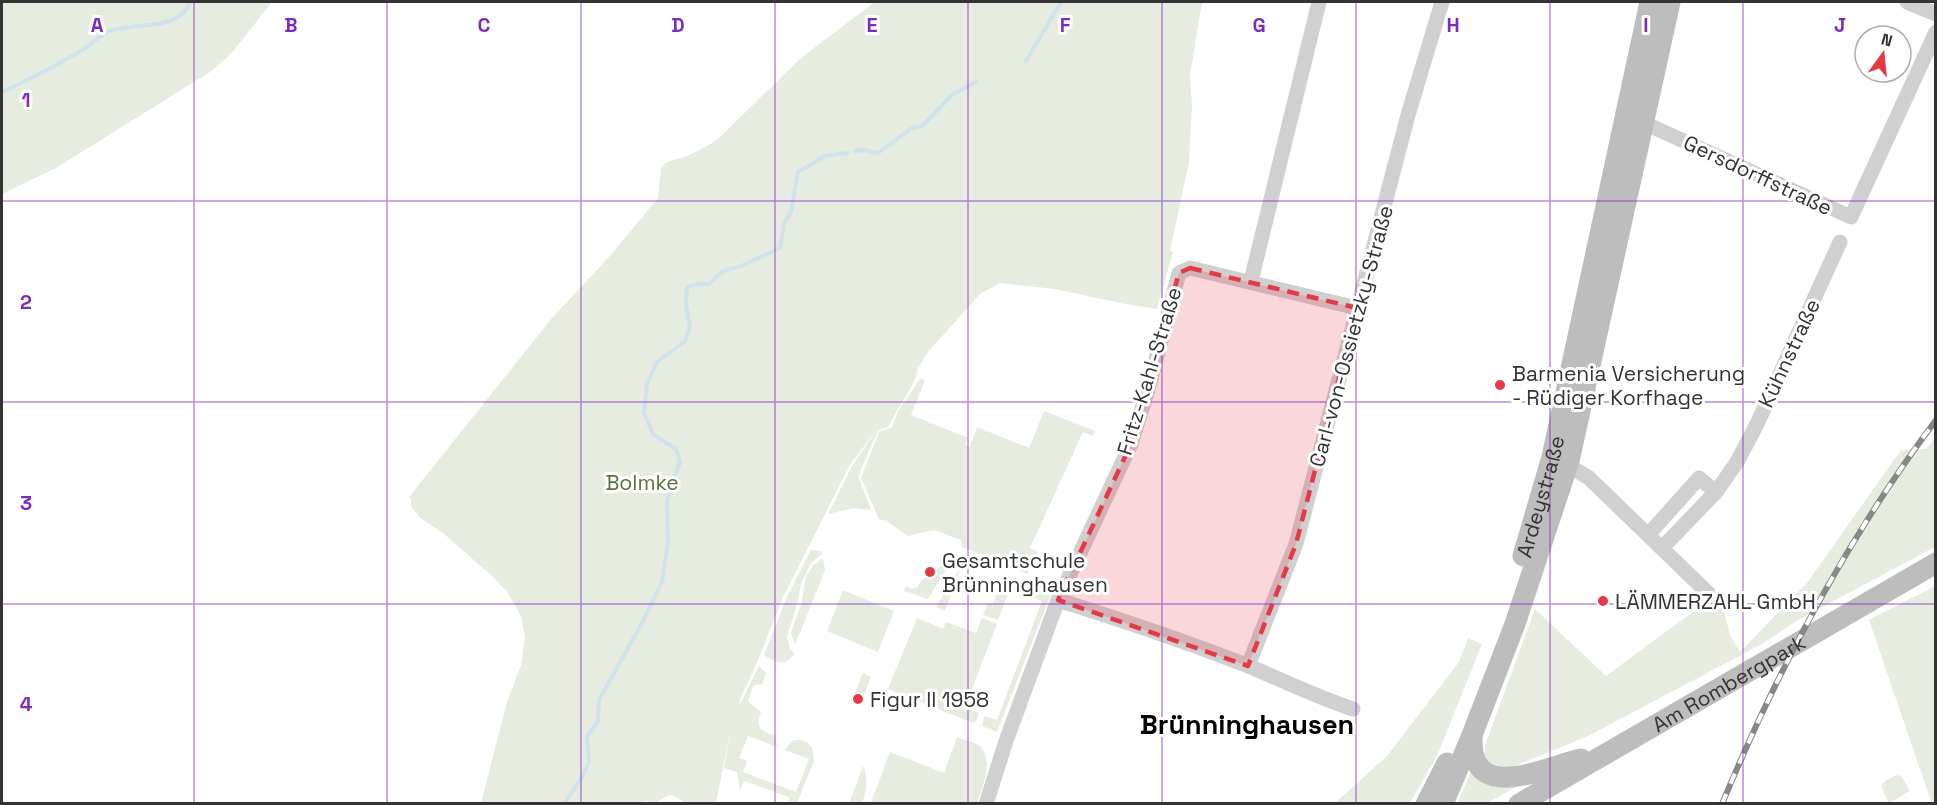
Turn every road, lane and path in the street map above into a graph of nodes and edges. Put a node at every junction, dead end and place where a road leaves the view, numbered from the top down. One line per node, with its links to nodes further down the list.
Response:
1 (1319, 2): 10 (street)
2 (1442, 2): 11 (street, Carl-von-Ossietzky-Straße)
3 (1650, 2): 12 (main road, Ardeystraße)
4 (1670, 2): 8 (main road, Ardeystraße)
5 (1907, 2): 6 (street)
6 (1935, 14)
7 (1935, 32): 8 (street, Gersdorffstraße)
8 (1644, 123): 12 (main road, Ardeystraße)
9 (1840, 242): 13 (street, Kühnstraße)
10 (1251, 281): 11 (street); 18 (street, Fritz-Kahl-Straße)
11 (1356, 308): 19 (street, Carl-von-Ossietzky-Straße)
12 (1559, 464): 14 (street); 21 (main road, Ardeystraße); 24 (main road, Ardeystraße)
13 (1716, 492): 14 (street); 15 (street, Kühnstraße)
14 (1648, 535): 15 (street)
15 (1662, 548): 17 (street)
16 (1935, 563): 22 (main road, Am Rombergpark)
17 (1708, 593)
18 (1058, 600): 19 (street); 23 (street, Fritz-Kahl-Straße)
19 (1248, 666): 20 (street)
20 (1353, 709)
21 (1472, 735): 22 (main road); 25 (main road, Ardeystraße)
22 (1608, 753): 26 (main road, Am Rombergpark)
23 (986, 804)
24 (1426, 804)
25 (1443, 804)
26 (1519, 804)

